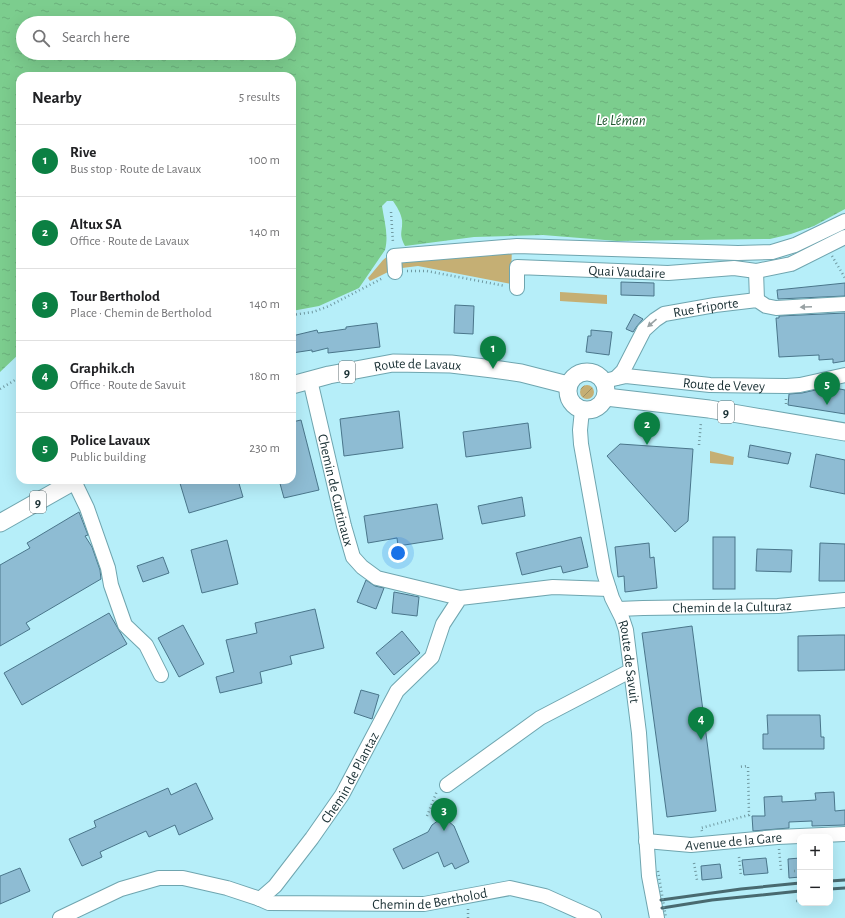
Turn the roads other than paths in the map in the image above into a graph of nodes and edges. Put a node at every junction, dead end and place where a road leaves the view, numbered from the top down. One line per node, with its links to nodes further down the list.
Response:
1 (845, 221): 4 (street)
2 (845, 237): 3 (street)
3 (756, 270): 5 (street, Quai Vaudaire); 6 (street, Rue Friporte)
4 (395, 272)
5 (517, 288)
6 (757, 300): 7 (street, Rue Friporte, one-way to 6); 12 (street, Rue Friporte, one-way to 12)
7 (845, 304)
8 (845, 374): 12 (street, Route de Vevey)
9 (310, 380): 10 (main road, Route de Lavaux / 9); 11 (main road, Route de Lavaux / 9); 19 (street, Chemin de Curtinaux)
10 (296, 384)
11 (568, 385): 12 (main road); 13 (main road)
12 (608, 385): 13 (main road); 14 (main road, 9)
13 (582, 410): 18 (street, Route de Savuit)
14 (845, 432)
15 (70, 484): 17 (main road, 9)
16 (76, 484): 23 (street)
17 (0, 524)
18 (609, 589): 19 (street); 21 (street, Route de Savuit)
19 (460, 598): 27 (street, Chemin de Plantaz)
20 (845, 600): 21 (street, Chemin de la Culturaz)
21 (618, 609): 22 (street, Route de Savuit)
22 (630, 671): 24 (street); 26 (street, Route de Savuit)
23 (161, 675)
24 (442, 787)
25 (845, 834): 26 (street, Avenue de la Gare)
26 (646, 841): 30 (street, Route de Savuit)
27 (260, 899): 28 (street); 29 (street, Chemin de Bertholod)
28 (60, 918)
29 (594, 918)
30 (657, 918)

